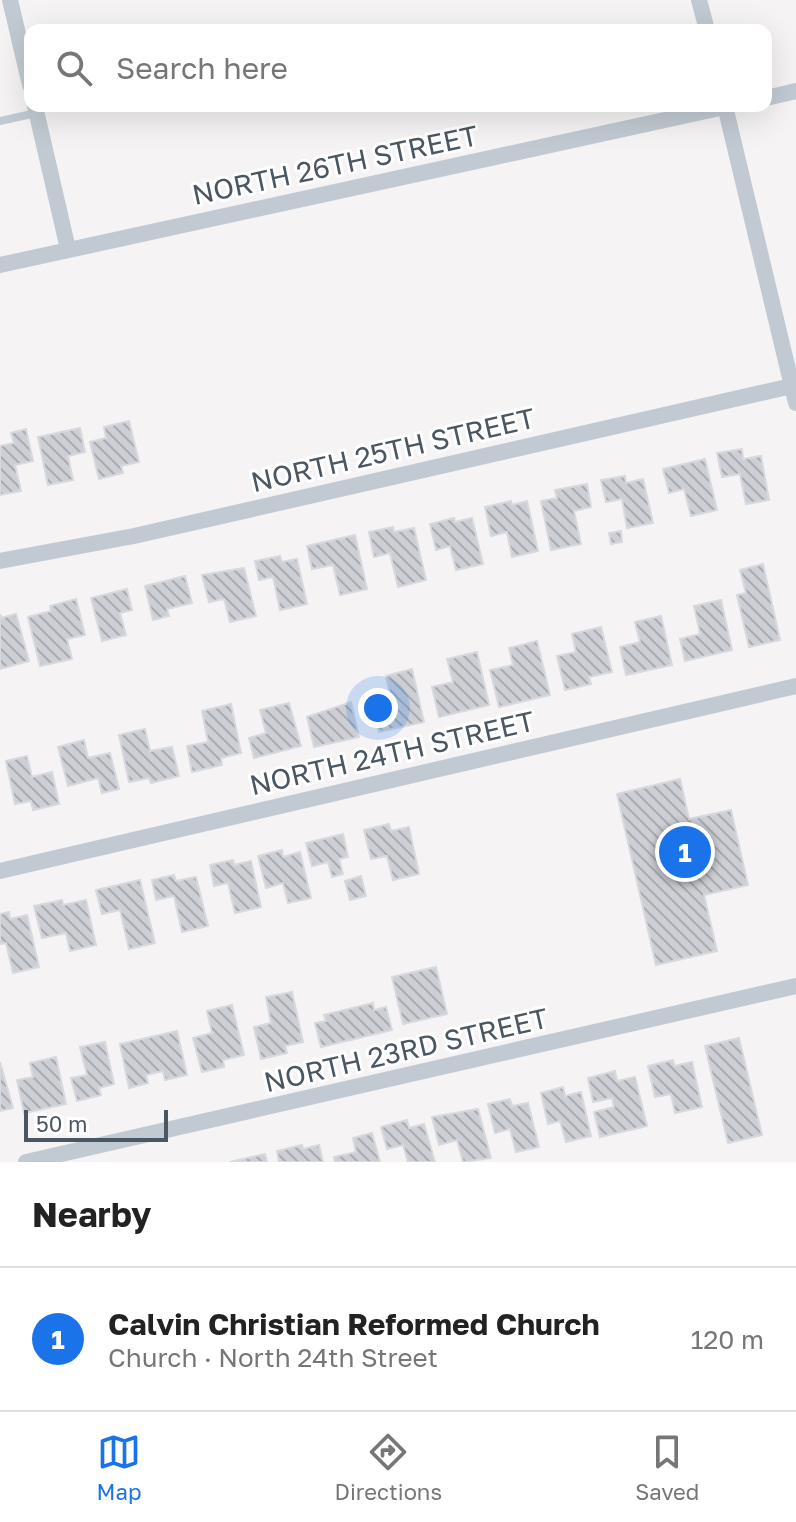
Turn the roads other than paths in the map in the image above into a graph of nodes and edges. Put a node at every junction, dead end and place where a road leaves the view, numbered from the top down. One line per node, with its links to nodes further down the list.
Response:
1 (10, 0): 4 (street)
2 (699, 0): 3 (street)
3 (705, 24)
4 (24, 60)
5 (796, 91): 6 (street)
6 (772, 97)
7 (29, 112): 11 (lane)
8 (36, 112): 12 (street)
9 (699, 112): 12 (street, NORTH 26TH STREET)
10 (728, 112): 14 (street)
11 (0, 121)
12 (68, 249): 13 (street, NORTH 26TH STREET)
13 (0, 265)
14 (794, 385): 15 (street); 16 (street, NORTH 25TH STREET)
15 (796, 403)
16 (0, 561)
17 (796, 686): 18 (street, NORTH 24TH STREET)
18 (0, 871)
19 (796, 986): 20 (street, NORTH 23RD STREET)
20 (26, 1162)

